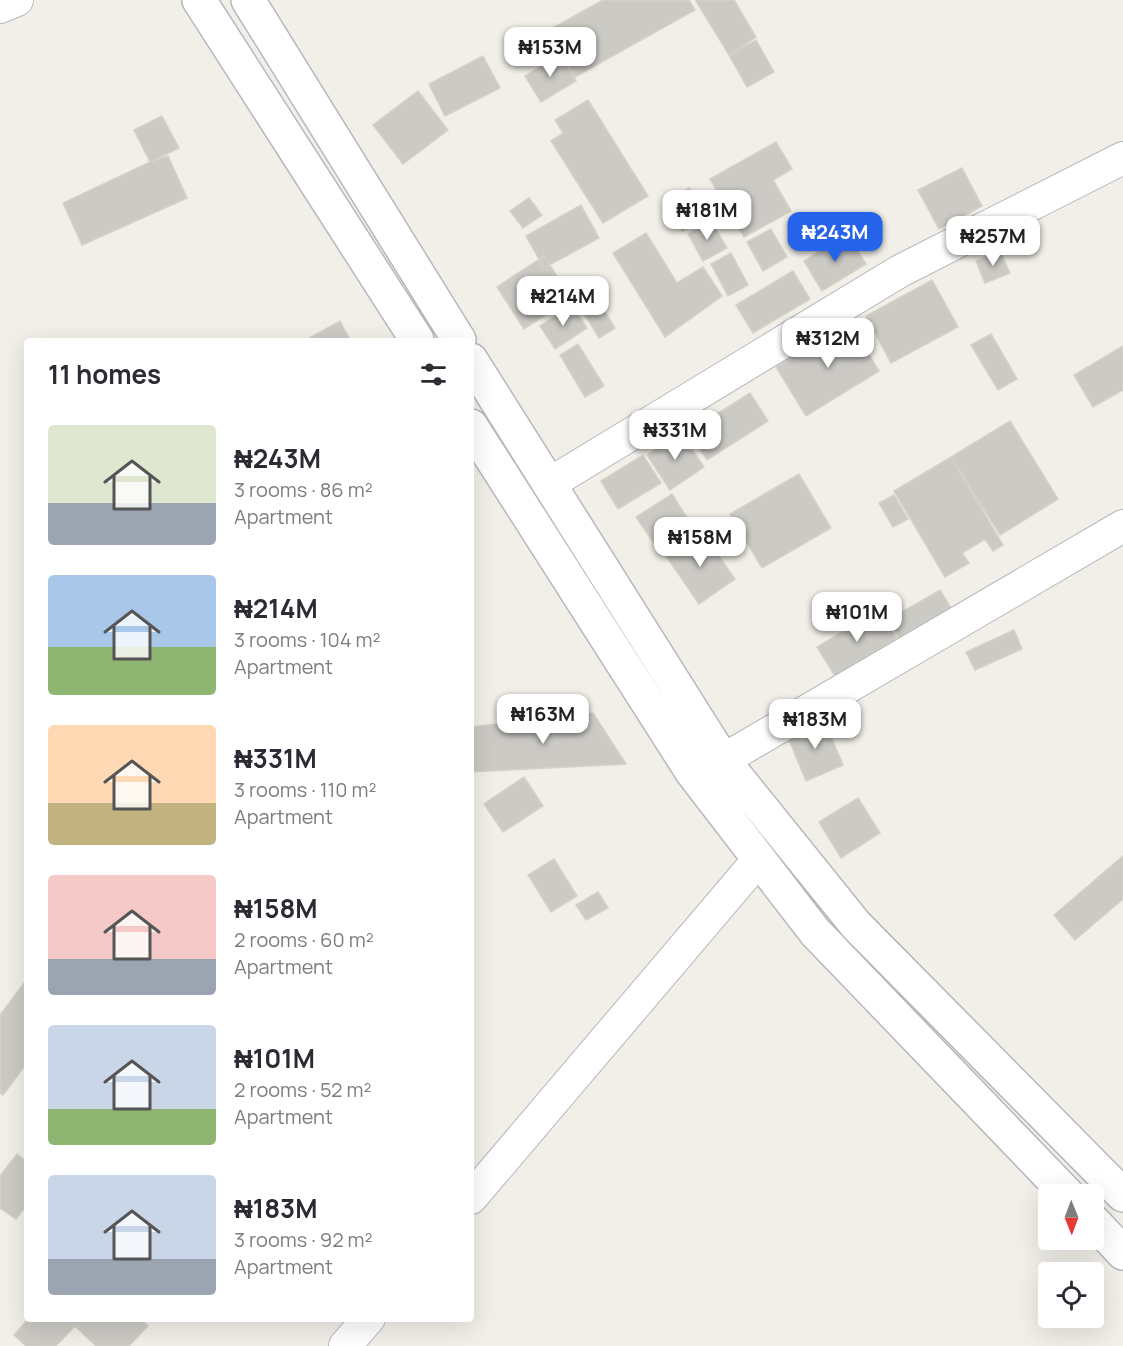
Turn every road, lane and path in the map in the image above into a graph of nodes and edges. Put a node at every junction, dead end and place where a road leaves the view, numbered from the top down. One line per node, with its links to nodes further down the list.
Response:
1 (17, 0): 4 (street)
2 (199, 0): 6 (street)
3 (248, 0): 7 (street)
4 (0, 7)
5 (1123, 158): 10 (street)
6 (416, 338)
7 (458, 338)
8 (474, 365): 10 (street)
9 (474, 431): 13 (street)
10 (549, 484): 12 (street)
11 (1123, 526): 12 (street)
12 (723, 760): 16 (street)
13 (759, 858): 14 (street); 15 (street)
14 (1057, 1184)
15 (474, 1194)
16 (1123, 1195)
17 (1104, 1233): 18 (street)
18 (1123, 1253)
19 (366, 1322): 20 (street)
20 (345, 1346)

